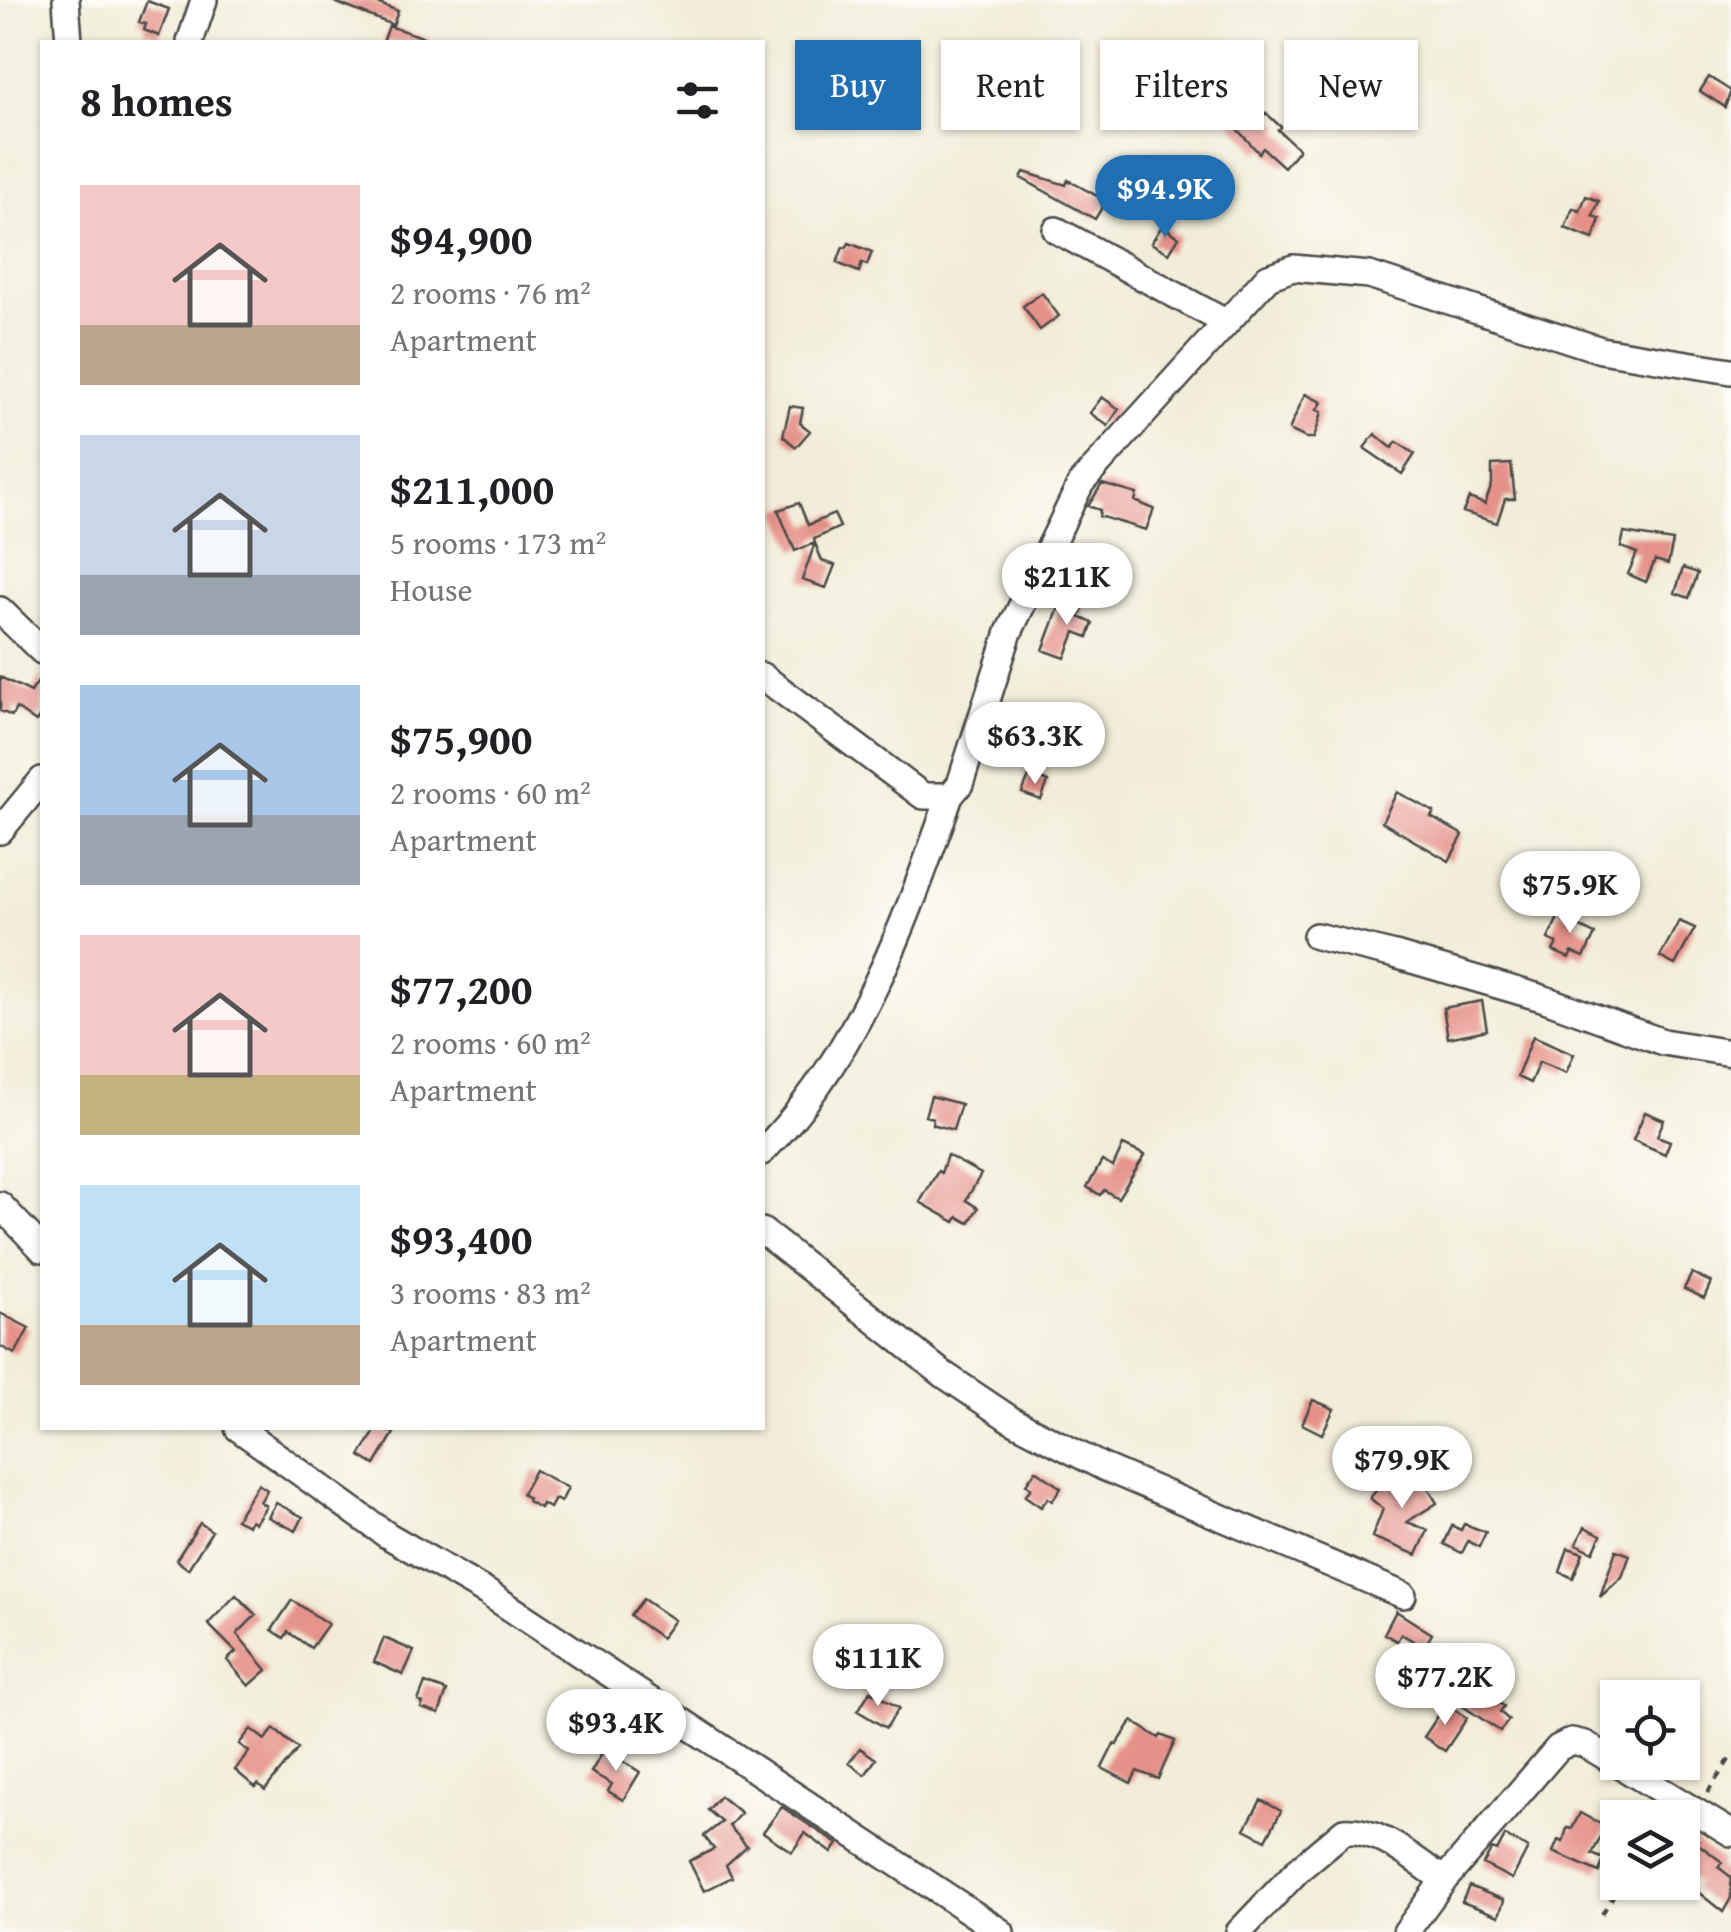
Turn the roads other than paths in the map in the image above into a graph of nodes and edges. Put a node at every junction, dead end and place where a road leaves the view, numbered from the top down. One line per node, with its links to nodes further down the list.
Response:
1 (66, 0): 3 (street)
2 (204, 0): 4 (street)
3 (69, 40)
4 (191, 40)
5 (1056, 230): 6 (street)
6 (1225, 322): 7 (street); 12 (street)
7 (1731, 370)
8 (0, 610): 9 (street)
9 (40, 649)
10 (765, 678): 12 (street)
11 (40, 782): 13 (street)
12 (950, 796): 16 (street)
13 (0, 831)
14 (1316, 936): 15 (street)
15 (1731, 1053)
16 (765, 1149)
17 (0, 1205): 19 (street)
18 (765, 1233): 21 (street)
19 (40, 1247)
20 (241, 1430): 24 (street)
21 (1403, 1595)
22 (1731, 1833): 23 (street)
23 (1444, 1880): 25 (street); 26 (street)
24 (1002, 1932)
25 (1239, 1932)
26 (1406, 1932)

